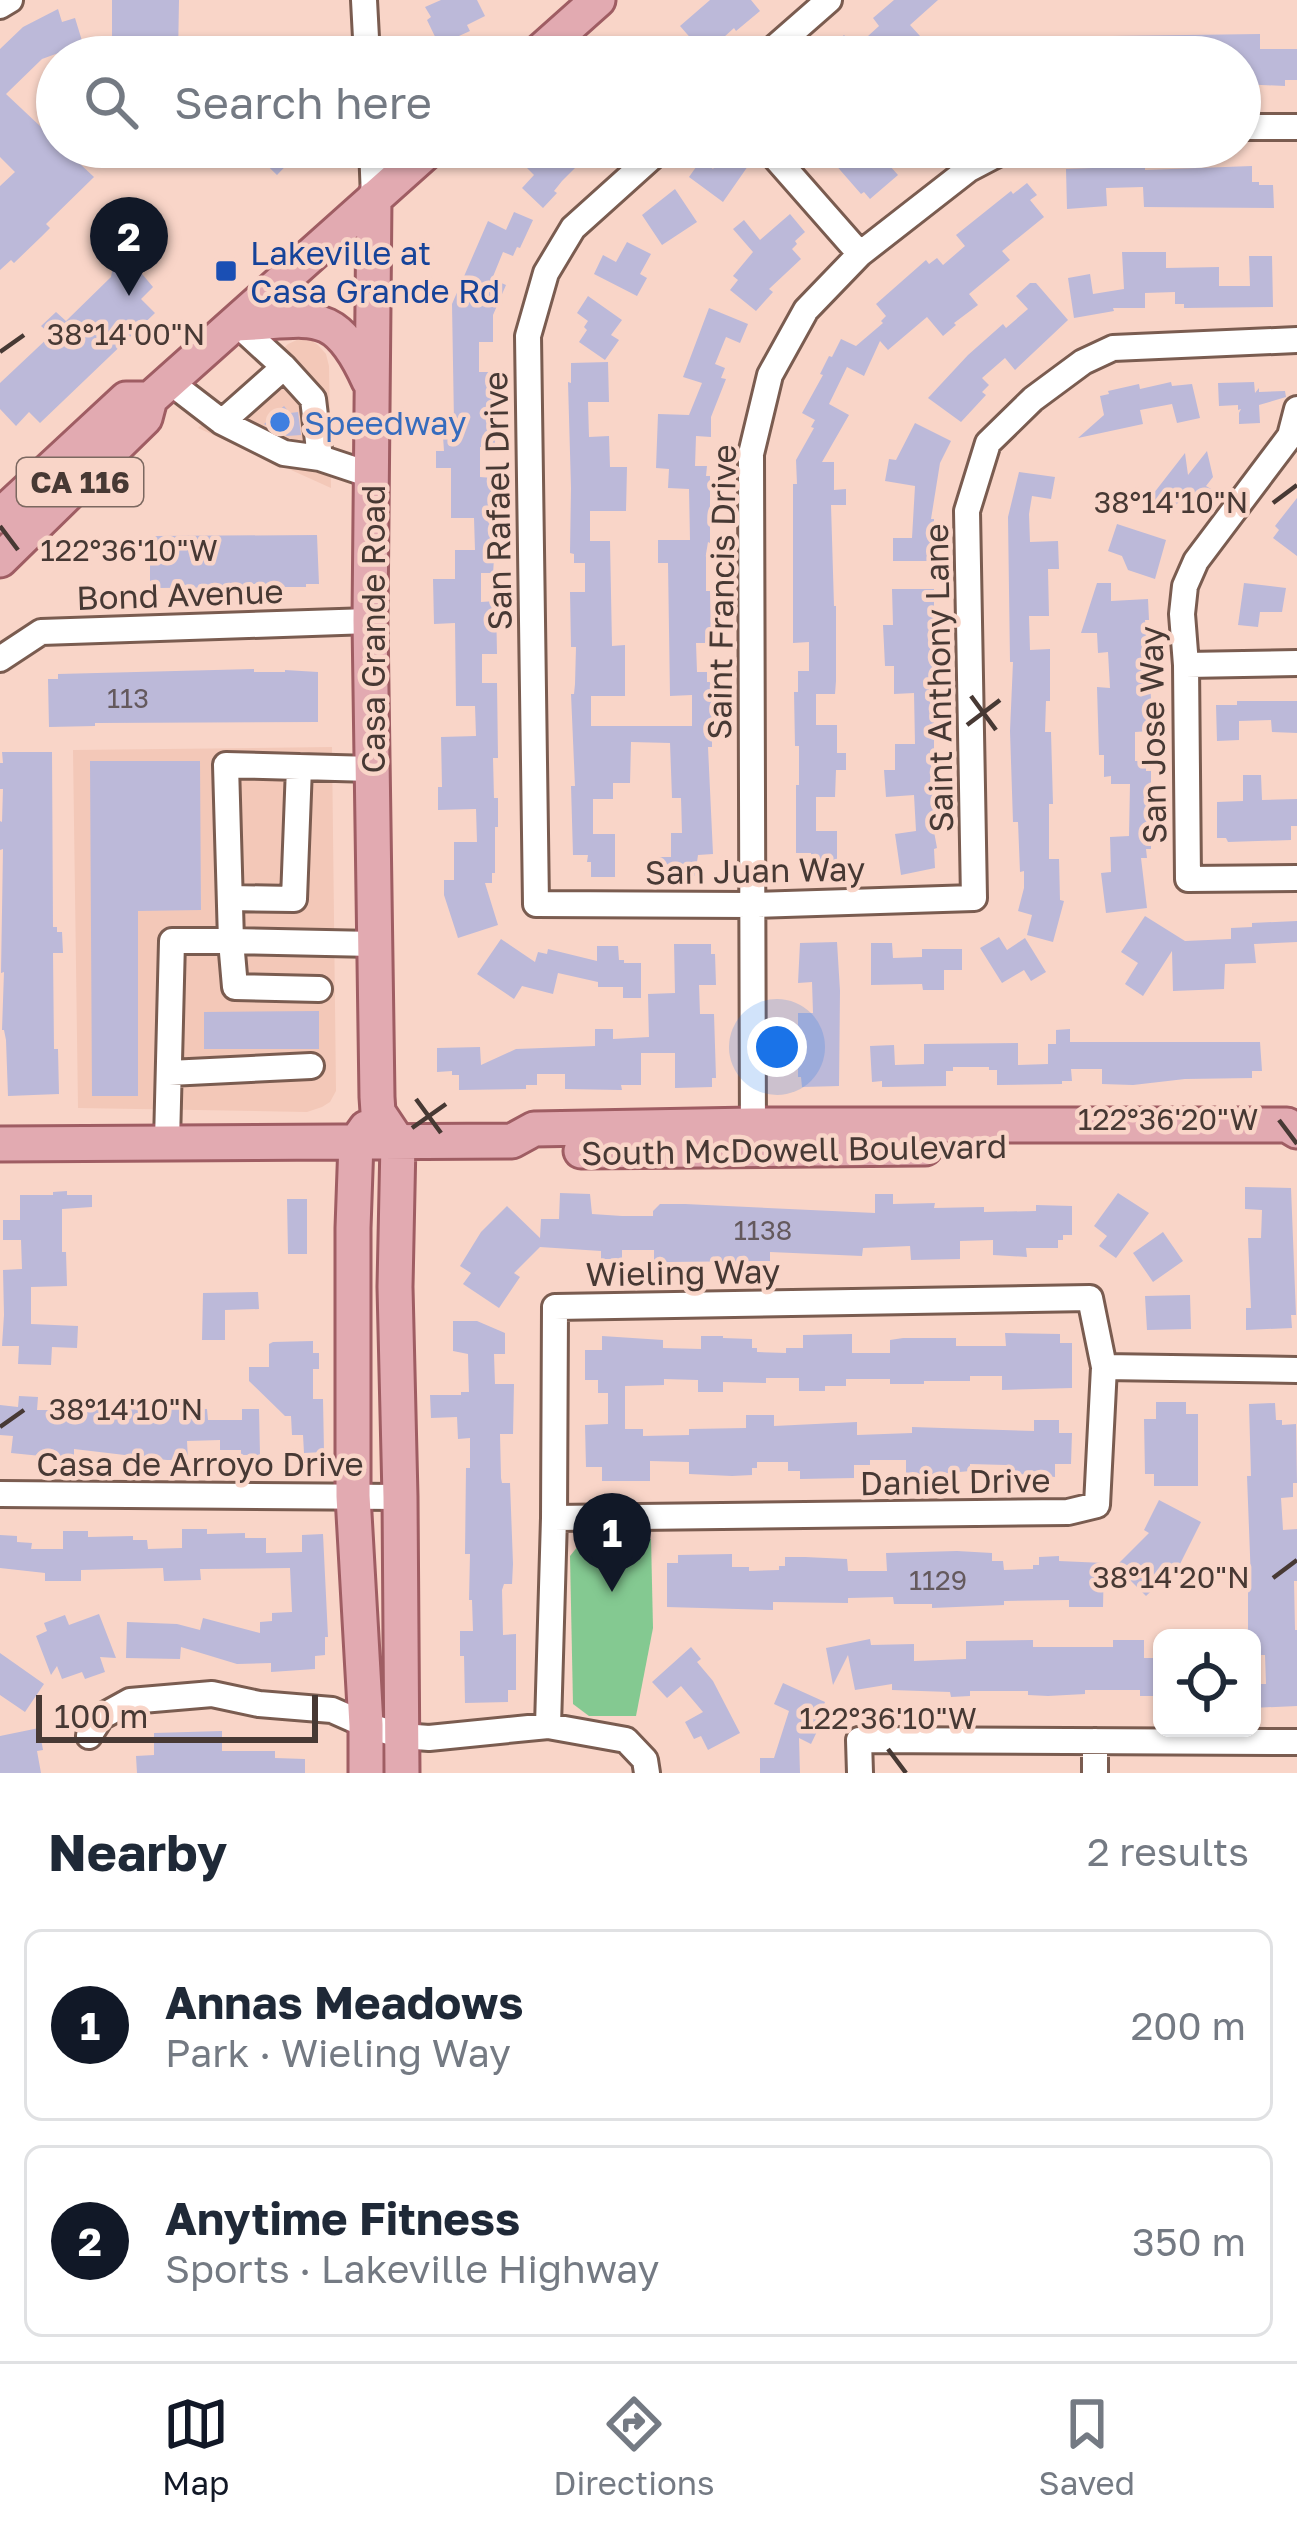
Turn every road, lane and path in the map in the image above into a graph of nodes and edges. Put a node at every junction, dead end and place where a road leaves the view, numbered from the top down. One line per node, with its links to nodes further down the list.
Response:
1 (10, 0): 5 (street)
2 (364, 0): 6 (street)
3 (598, 0): 7 (main road)
4 (829, 0): 8 (street)
5 (0, 6)
6 (366, 36)
7 (558, 36)
8 (788, 36)
9 (1261, 127): 10 (street)
10 (1297, 127)
11 (373, 168): 16 (street, Casa Grande Road)
12 (408, 168): 16 (main road, CA 116)
13 (639, 168): 38 (street, San Rafael Drive)
14 (784, 168): 17 (street)
15 (971, 168): 17 (street, Saint Francis Drive)
16 (374, 198): 18 (main road, CA 116); 21 (main road, Casa Grande Road)
17 (860, 254): 39 (street, Saint Francis Drive)
18 (237, 324): 20 (street); 21 (main road); 22 (main road, CA 116)
19 (1297, 340): 37 (street, Saint Anthony Lane)
20 (284, 368): 24 (street); 25 (street)
21 (372, 388): 26 (main road, Casa Grande Road)
22 (160, 390): 24 (street); 27 (main road, CA 116); 28 (main road, CA 116)
23 (1297, 409): 32 (street, San Jose Way)
24 (222, 422): 25 (street)
25 (320, 458): 26 (street)
26 (371, 476): 29 (main road, Casa Grande Road)
27 (0, 516)
28 (0, 560)
29 (370, 621): 30 (street, Bond Avenue); 34 (main road, Casa Grande Road)
30 (0, 659)
31 (1297, 663): 32 (street)
32 (1186, 664): 35 (street, San Jose Way)
33 (299, 767): 34 (street); 36 (street); 36 (street)
34 (372, 769): 41 (main road, Casa Grande Road)
35 (1297, 878)
36 (230, 898): 40 (street)
37 (974, 898): 39 (street, San Juan Way)
38 (536, 904): 39 (street, San Juan Way)
39 (751, 905): 47 (street, Saint Francis Drive)
40 (231, 941): 41 (street); 42 (street); 44 (street)
41 (374, 944): 45 (main road, Casa Grande Road)
42 (319, 989)
43 (311, 1066): 44 (street)
44 (169, 1073): 49 (street)
45 (378, 1112): 50 (main road); 51 (main road)
46 (1297, 1131): 47 (main road, South McDowell Boulevard)
47 (753, 1137): 48 (main road, South McDowell Boulevard); 51 (main road, South McDowell Boulevard)
48 (1297, 1141)
49 (167, 1142): 50 (main road, South McDowell Boulevard); 52 (main road, South McDowell Boulevard)
50 (356, 1142): 51 (main road, South McDowell Boulevard); 56 (main road)
51 (398, 1142): 57 (main road)
52 (0, 1144)
53 (1104, 1366): 54 (street); 58 (street, Daniel Drive); 58 (street, Wieling Way)
54 (1297, 1370)
55 (0, 1494): 56 (street, Casa de Arroyo Drive)
56 (353, 1496): 57 (street, Casa de Arroyo Drive); 59 (main road)
57 (400, 1497): 62 (main road)
58 (554, 1519): 60 (street, Wieling Way)
59 (367, 1725): 61 (street); 62 (street); 65 (main road)
60 (548, 1726): 62 (street); 67 (street)
61 (88, 1736)
62 (402, 1736): 66 (main road)
63 (1095, 1741): 64 (street); 68 (street); 69 (street)
64 (1297, 1742)
65 (366, 1773)
66 (402, 1773)
67 (647, 1773)
68 (860, 1773)
69 (1095, 1773)

